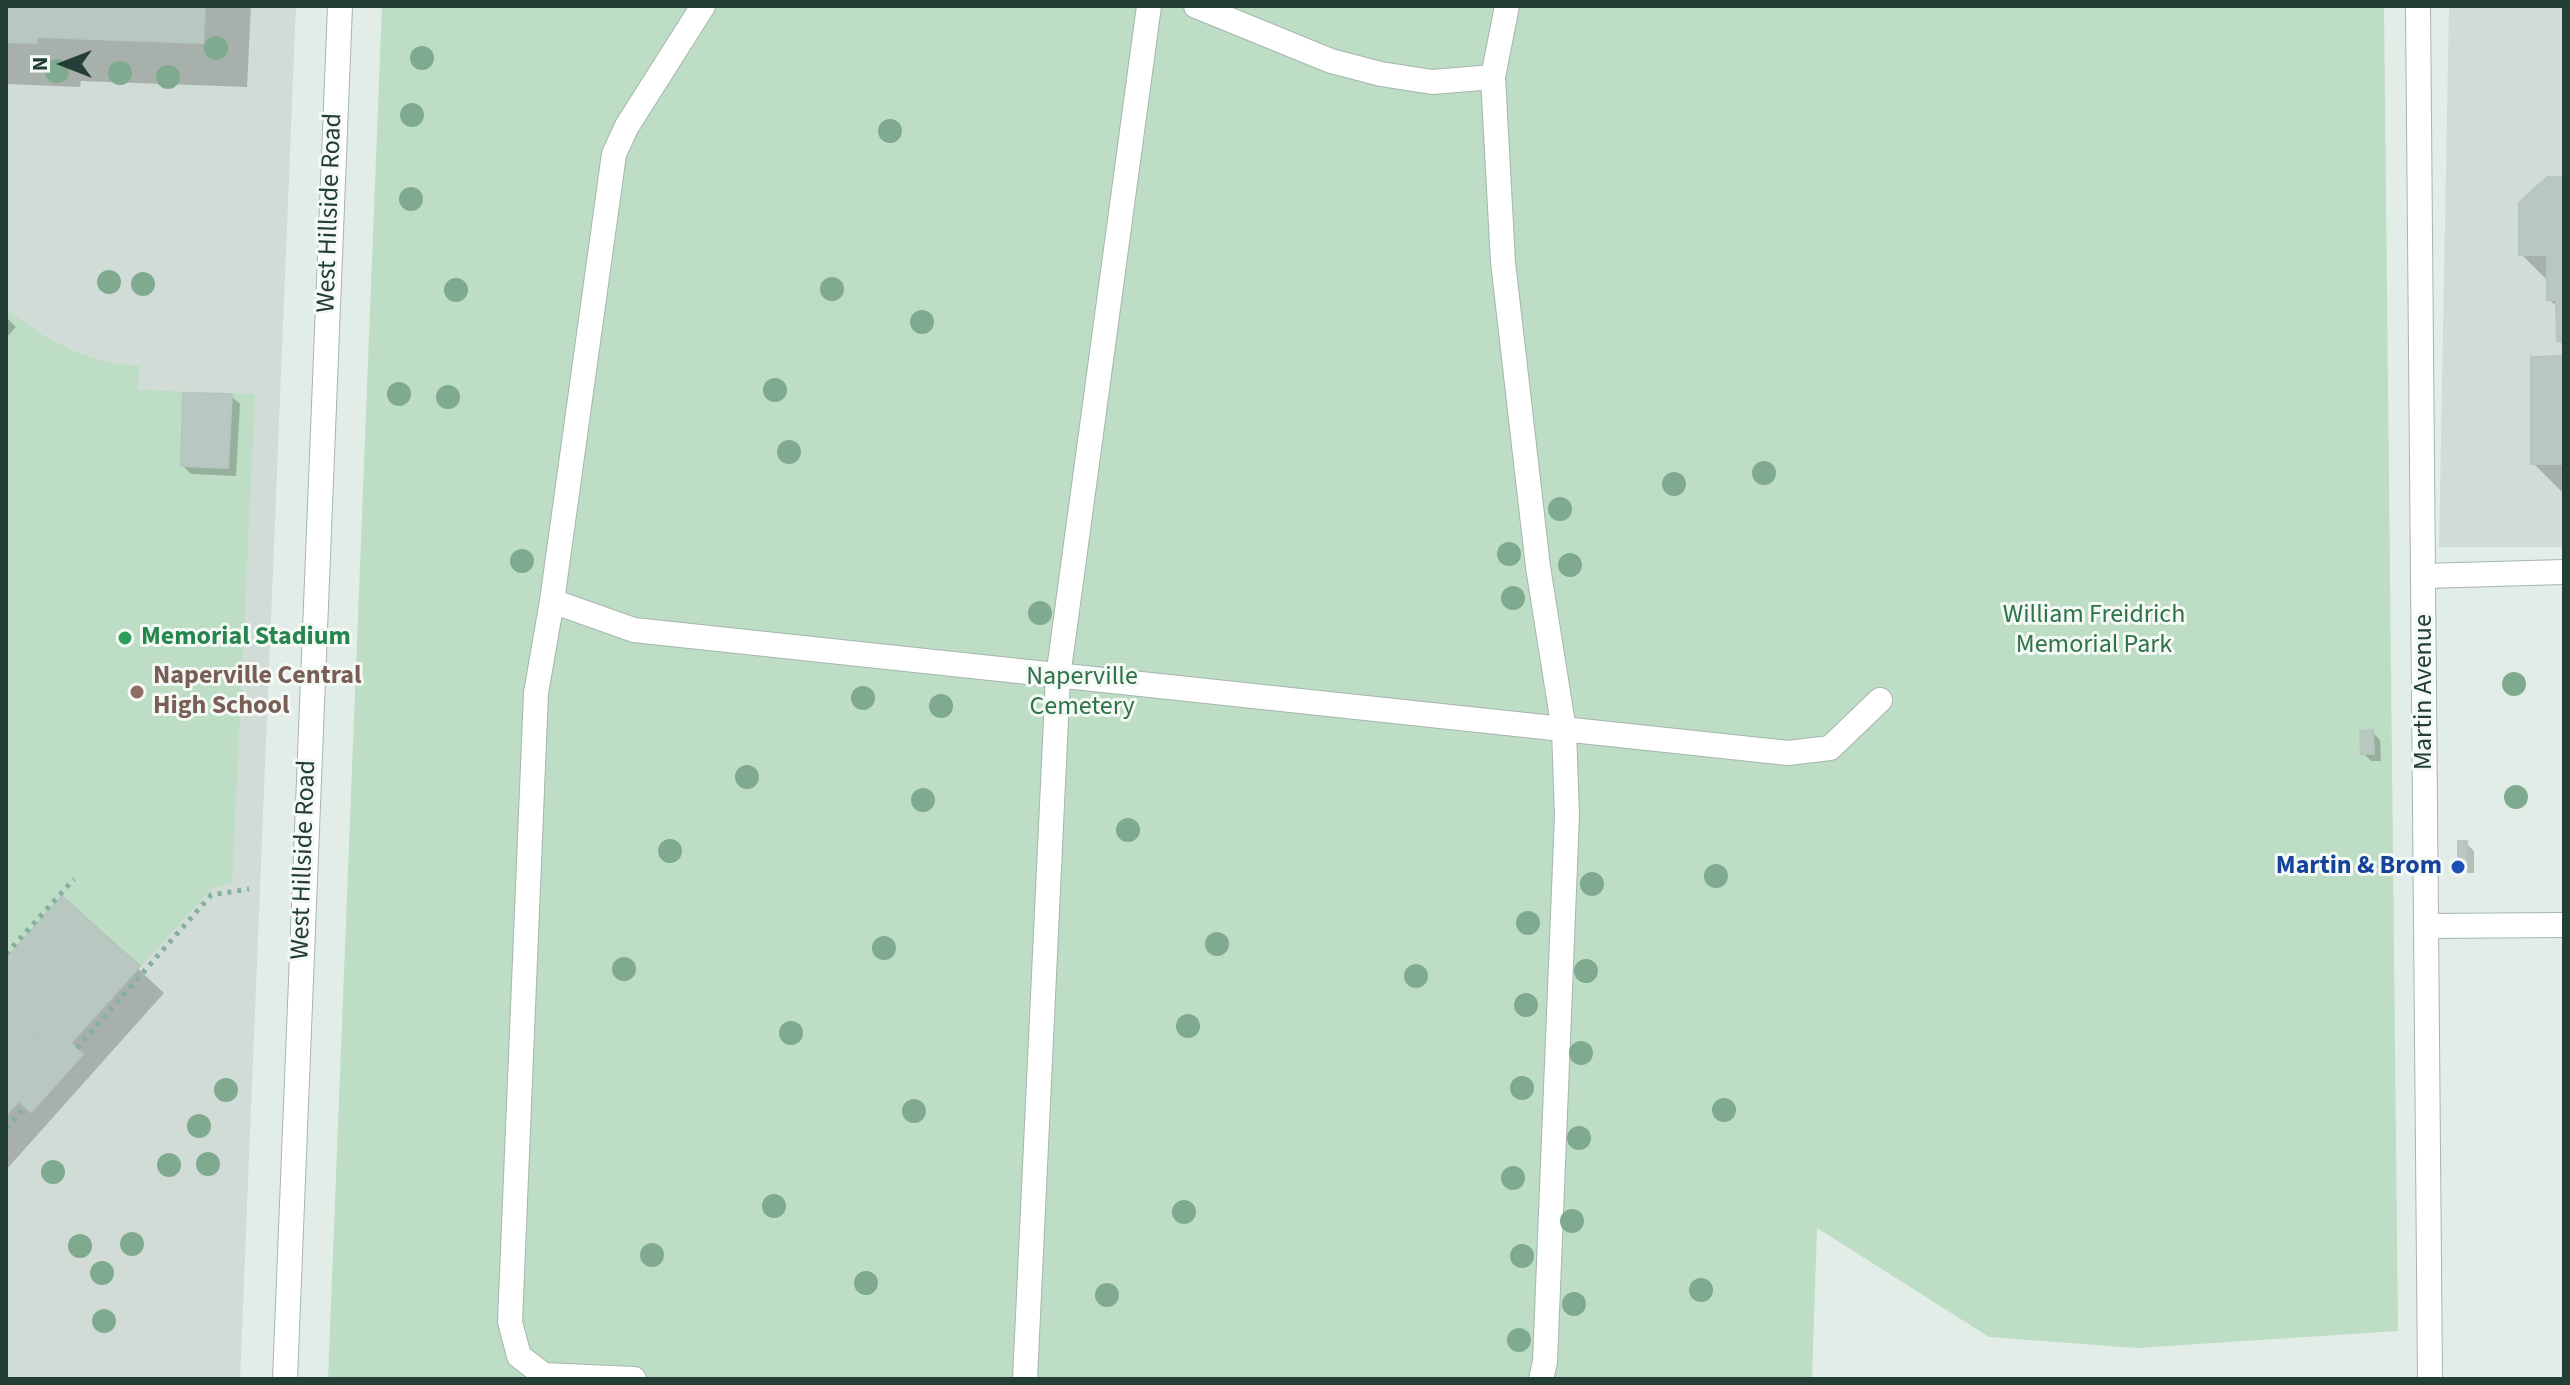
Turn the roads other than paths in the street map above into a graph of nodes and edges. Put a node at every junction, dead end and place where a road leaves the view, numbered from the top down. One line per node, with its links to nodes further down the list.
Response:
1 (340, 6): 16 (street, West Hillside Road)
2 (703, 6): 10 (street)
3 (1149, 6): 11 (street)
4 (1196, 6): 7 (street)
5 (1507, 6): 7 (street)
6 (2418, 6): 9 (street, Martin Avenue)
7 (1493, 77): 13 (street)
8 (2564, 572): 9 (street)
9 (2424, 576): 15 (street, Martin Avenue)
10 (552, 601): 11 (street); 17 (street)
11 (1058, 677): 13 (street); 18 (street)
12 (1880, 700): 13 (street)
13 (1564, 730): 19 (street)
14 (2564, 925): 15 (street)
15 (2427, 926): 20 (street, Martin Avenue)
16 (285, 1379)
17 (634, 1379)
18 (1025, 1379)
19 (1541, 1379)
20 (2430, 1379)

